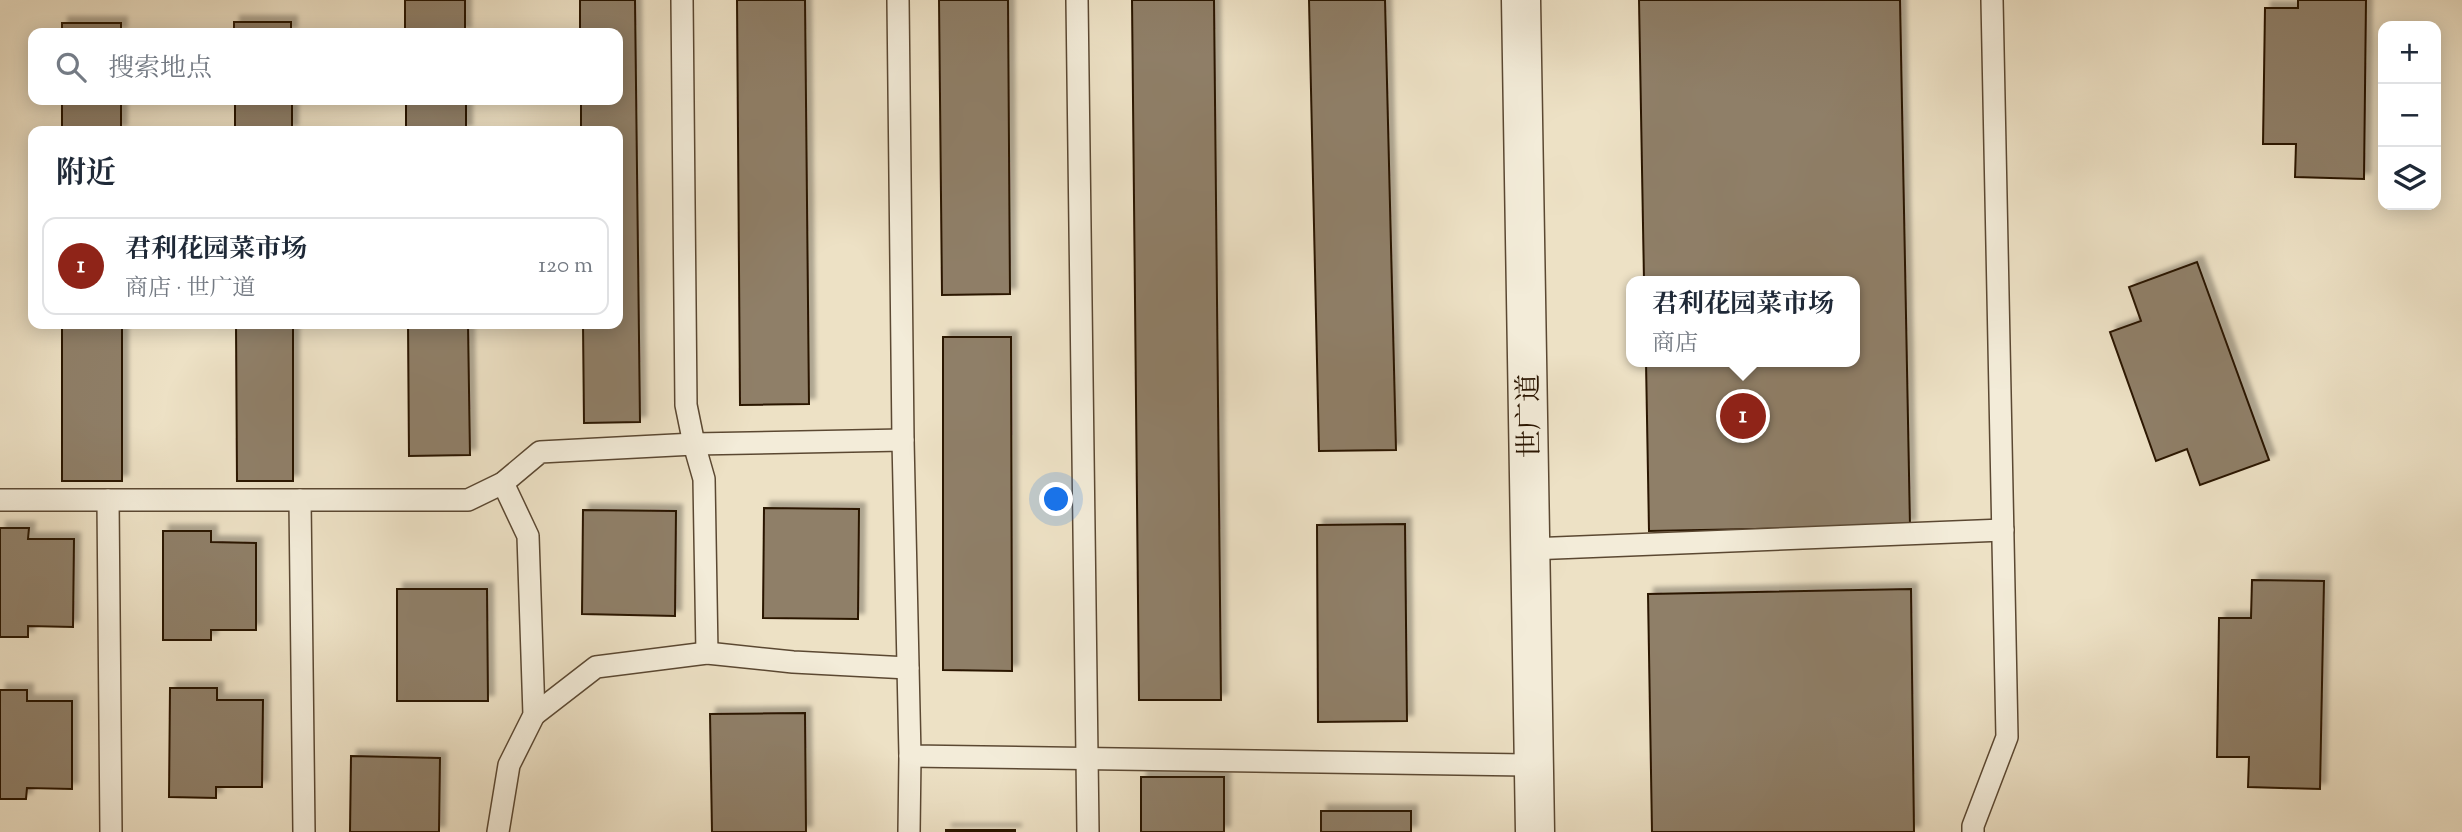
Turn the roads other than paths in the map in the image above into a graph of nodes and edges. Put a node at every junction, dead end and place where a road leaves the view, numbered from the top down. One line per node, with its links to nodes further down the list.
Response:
1 (682, 0): 7 (lane)
2 (898, 0): 6 (lane)
3 (1077, 0): 18 (lane)
4 (1521, 0): 13 (street, 世广道)
5 (1992, 0): 12 (lane)
6 (903, 440): 7 (lane); 15 (lane)
7 (694, 444): 8 (lane); 14 (lane)
8 (503, 483): 11 (lane); 16 (lane)
9 (0, 500): 10 (lane)
10 (108, 500): 11 (lane); 20 (lane)
11 (300, 500): 21 (lane)
12 (2003, 530): 13 (lane); 26 (lane)
13 (1531, 549): 19 (street, 世广道)
14 (708, 653): 15 (lane); 16 (lane)
15 (908, 668): 17 (lane)
16 (534, 715): 22 (lane)
17 (910, 756): 18 (lane); 23 (lane)
18 (1088, 759): 19 (lane); 24 (lane)
19 (1534, 765): 25 (street, 世广道)
20 (111, 832)
21 (304, 832)
22 (498, 832)
23 (909, 832)
24 (1088, 832)
25 (1535, 832)
26 (1973, 832)

